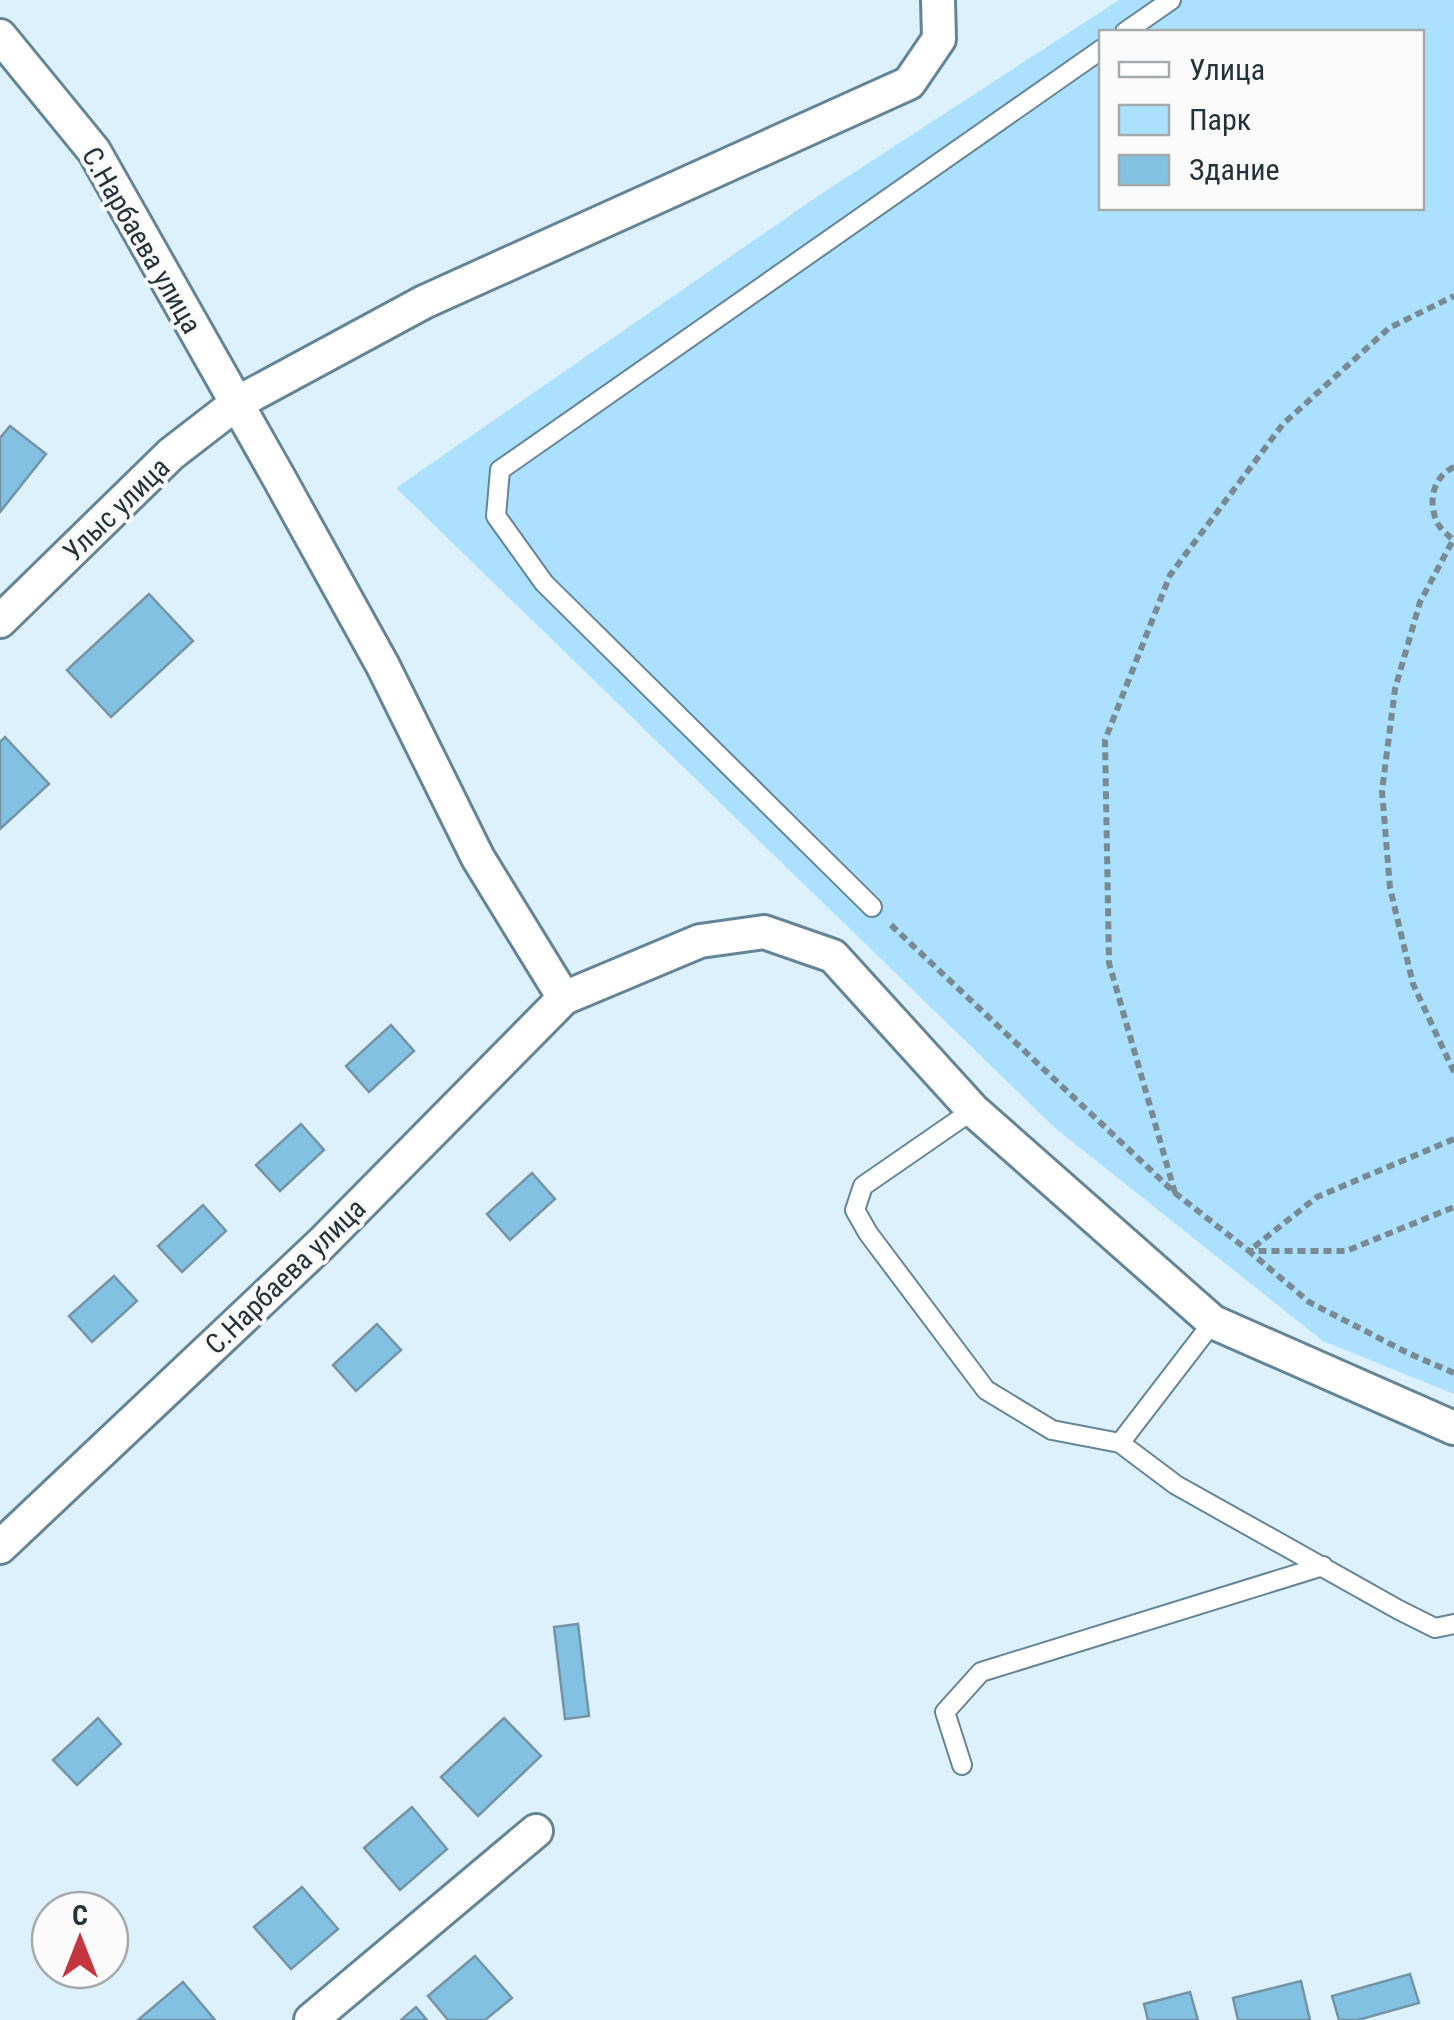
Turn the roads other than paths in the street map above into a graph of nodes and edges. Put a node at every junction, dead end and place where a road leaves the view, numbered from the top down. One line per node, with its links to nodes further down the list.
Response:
1 (938, 0): 6 (street, Улыс улица)
2 (1171, 0): 3 (lane)
3 (1128, 30)
4 (0, 36): 6 (street, С.Нарбаева улица)
5 (1099, 51): 8 (lane)
6 (237, 404): 7 (street, Улыс улица); 9 (street, С.Нарбаева улица)
7 (0, 621)
8 (872, 907)
9 (564, 998): 10 (street); 14 (street, С.Нарбаева улица)
10 (973, 1110): 11 (street); 13 (lane)
11 (1213, 1322): 12 (street); 13 (lane)
12 (1454, 1428)
13 (1120, 1443): 15 (lane)
14 (0, 1547)
15 (1323, 1566): 16 (lane); 17 (lane)
16 (1454, 1624)
17 (962, 1765)
18 (536, 1831): 19 (street)
19 (311, 2020)

